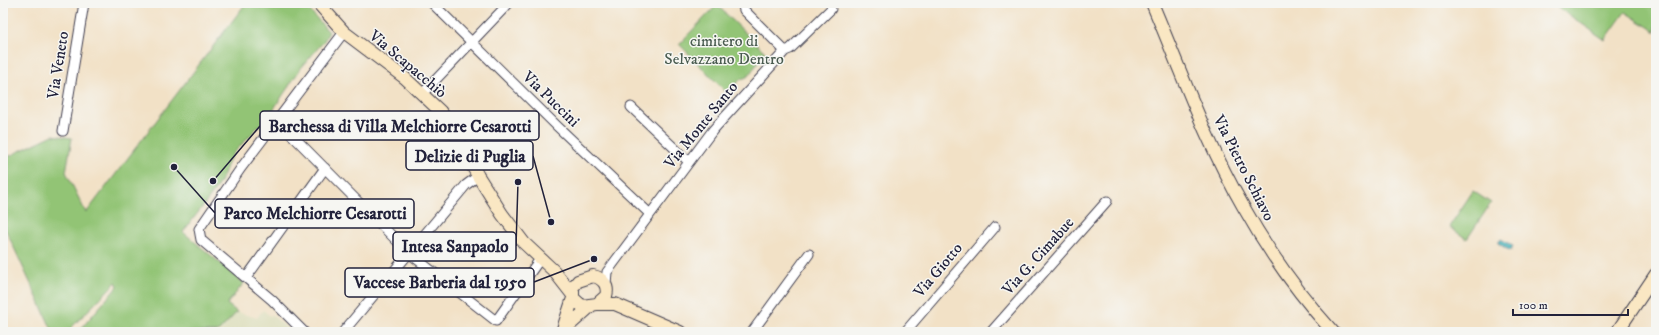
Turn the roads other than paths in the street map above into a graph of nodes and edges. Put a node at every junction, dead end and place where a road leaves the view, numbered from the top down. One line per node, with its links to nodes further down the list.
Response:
1 (84, 3): 14 (street, Via Veneto)
2 (318, 3): 8 (street, Via Scapacchiò)
3 (432, 3): 9 (street, Via Puccini)
4 (509, 3): 9 (street)
5 (742, 3): 10 (street)
6 (1152, 3): 39 (street, Via Pietro Schiavo)
7 (831, 9): 10 (street, Via Monte Santo)
8 (344, 32): 11 (street, Via Scapacchiò); 13 (street)
9 (471, 42): 11 (street); 19 (street, Via Puccini)
10 (785, 51): 15 (street, Via Monte Santo)
11 (423, 93): 17 (street, Via Scapacchiò)
12 (631, 107): 15 (street)
13 (278, 121): 16 (street); 26 (street)
14 (63, 131)
15 (689, 162): 19 (street, Via Monte Santo)
16 (325, 168): 21 (street); 26 (street)
17 (478, 176): 21 (street); 23 (street, Via Scapacchiò)
18 (1107, 201): 38 (street, Via G. Cimabue)
19 (650, 214): 28 (street, Via Monte Santo)
20 (995, 227): 37 (street, Via Giotto)
21 (409, 253): 23 (street); 33 (street)
22 (809, 254): 36 (street)
23 (540, 259): 24 (street, Via Scapacchiò)
24 (554, 270): 27 (street, Via Scapacchiò); 29 (street, Via Scapacchiò)
25 (1656, 274): 40 (street)
26 (246, 278): 32 (street)
27 (582, 279): 28 (street); 29 (street)
28 (604, 280): 30 (street); 31 (street)
29 (573, 296): 31 (street); 34 (street)
30 (615, 304): 31 (street); 35 (street)
31 (594, 305): 34 (street)
32 (304, 332)
33 (344, 332)
34 (562, 332)
35 (680, 332)
36 (752, 332)
37 (905, 332)
38 (991, 332)
39 (1333, 332)
40 (1617, 332)

